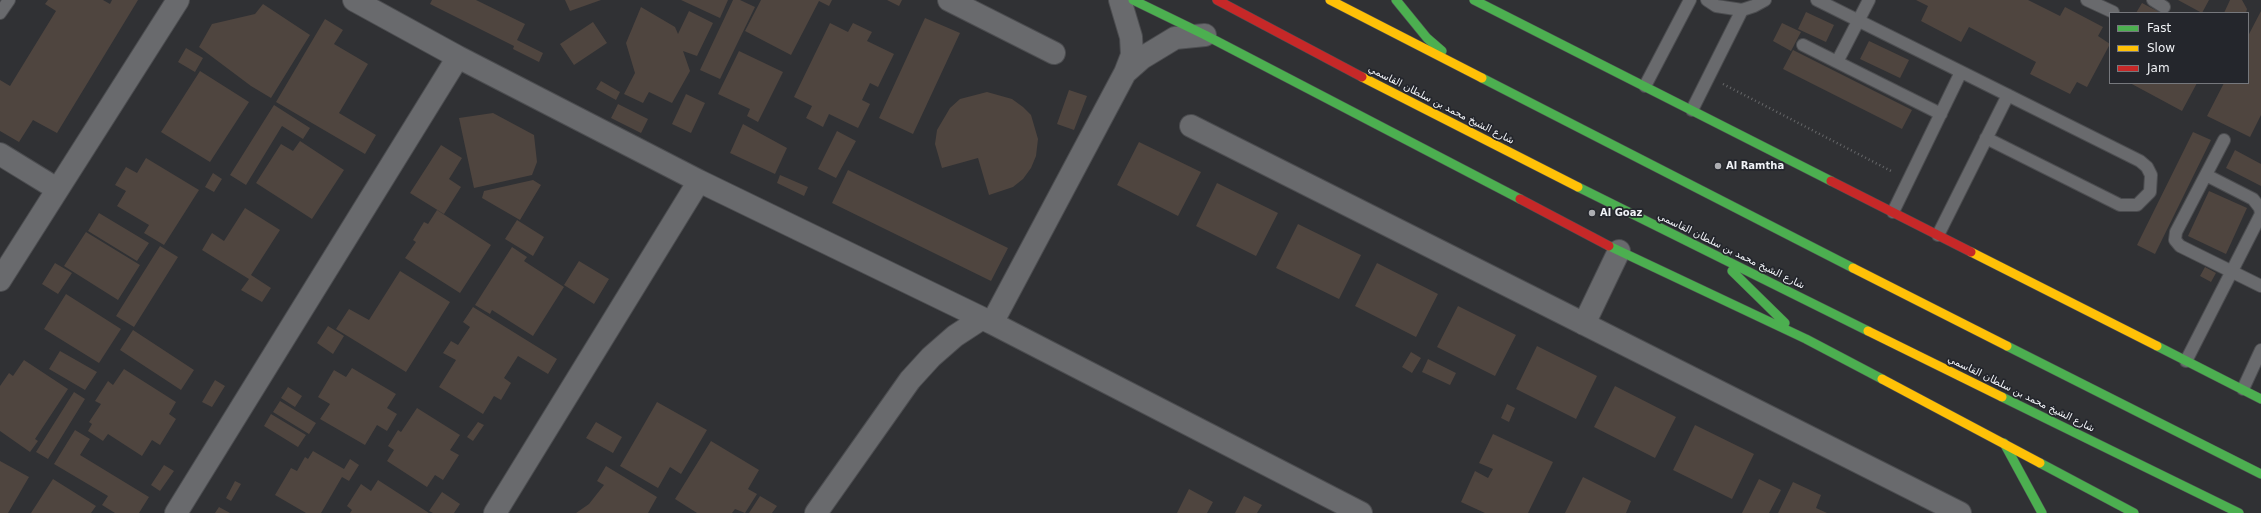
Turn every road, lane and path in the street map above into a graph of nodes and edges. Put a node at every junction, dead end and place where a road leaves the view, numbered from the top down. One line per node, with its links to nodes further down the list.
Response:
1 (9, 0): 21 (lane)
2 (178, 0): 43 (street)
3 (354, 0): 26 (street)
4 (949, 0): 25 (street)
5 (1120, 0): 30 (street)
6 (1133, 0): 23 (main road)
7 (1217, 0): 47 (main road, شارع الشيخ محمد بن سلطان القاسمي)
8 (1330, 0): 28 (main road)
9 (1396, 0): 28 (main road)
10 (1474, 0): 32 (main road)
11 (1690, 0): 32 (lane)
12 (1707, 0): 19 (lane)
13 (1765, 0): 19 (lane)
14 (1817, 0): 22 (lane)
15 (1869, 0): 22 (lane)
16 (2087, 0): 20 (lane)
17 (2153, 0): 18 (lane)
18 (2164, 7)
19 (1742, 10): 31 (lane)
20 (2113, 12)
21 (0, 13)
22 (1858, 21): 27 (lane); 29 (lane)
23 (1206, 35): 30 (street); 46 (main road)
24 (1803, 45): 27 (lane)
25 (1054, 53)
26 (458, 57): 42 (street); 60 (street)
27 (1837, 62): 35 (lane)
28 (1461, 68): 59 (main road)
29 (1962, 72): 33 (lane); 35 (lane)
30 (1125, 73): 51 (street)
31 (1708, 77): 34 (lane); 41 (path)
32 (1645, 86): 34 (main road)
33 (2008, 95): 37 (lane); 37 (lane)
34 (1692, 110): 44 (main road)
35 (1941, 114): 41 (lane)
36 (1191, 126): 52 (street)
37 (1986, 138): 45 (lane)
38 (2224, 140): 40 (lane)
39 (0, 154): 43 (street)
40 (2206, 175): 48 (lane); 48 (lane)
41 (1908, 180): 44 (lane)
42 (699, 181): 51 (street); 61 (street)
43 (57, 189): 49 (street)
44 (1892, 212): 45 (main road)
45 (1938, 235): 55 (main road)
46 (1619, 251): 52 (street); 53 (main road)
47 (1719, 258): 53 (main road); 67 (main road, شارع الشيخ محمد بن سلطان القاسمي)
48 (2233, 272): 50 (lane); 55 (lane)
49 (0, 280)
50 (2261, 286)
51 (986, 321): 62 (street); 63 (street)
52 (1584, 324): 64 (street)
53 (1806, 340): 58 (main road)
54 (2261, 350): 56 (lane)
55 (2186, 361): 56 (main road)
56 (2243, 390): 57 (main road)
57 (2261, 399)
58 (2004, 443): 65 (main road); 66 (main road)
59 (2261, 474)
60 (176, 513)
61 (495, 513)
62 (816, 513)
63 (1361, 513)
64 (1960, 513)
65 (2042, 513)
66 (2134, 513)
67 (2240, 513)

